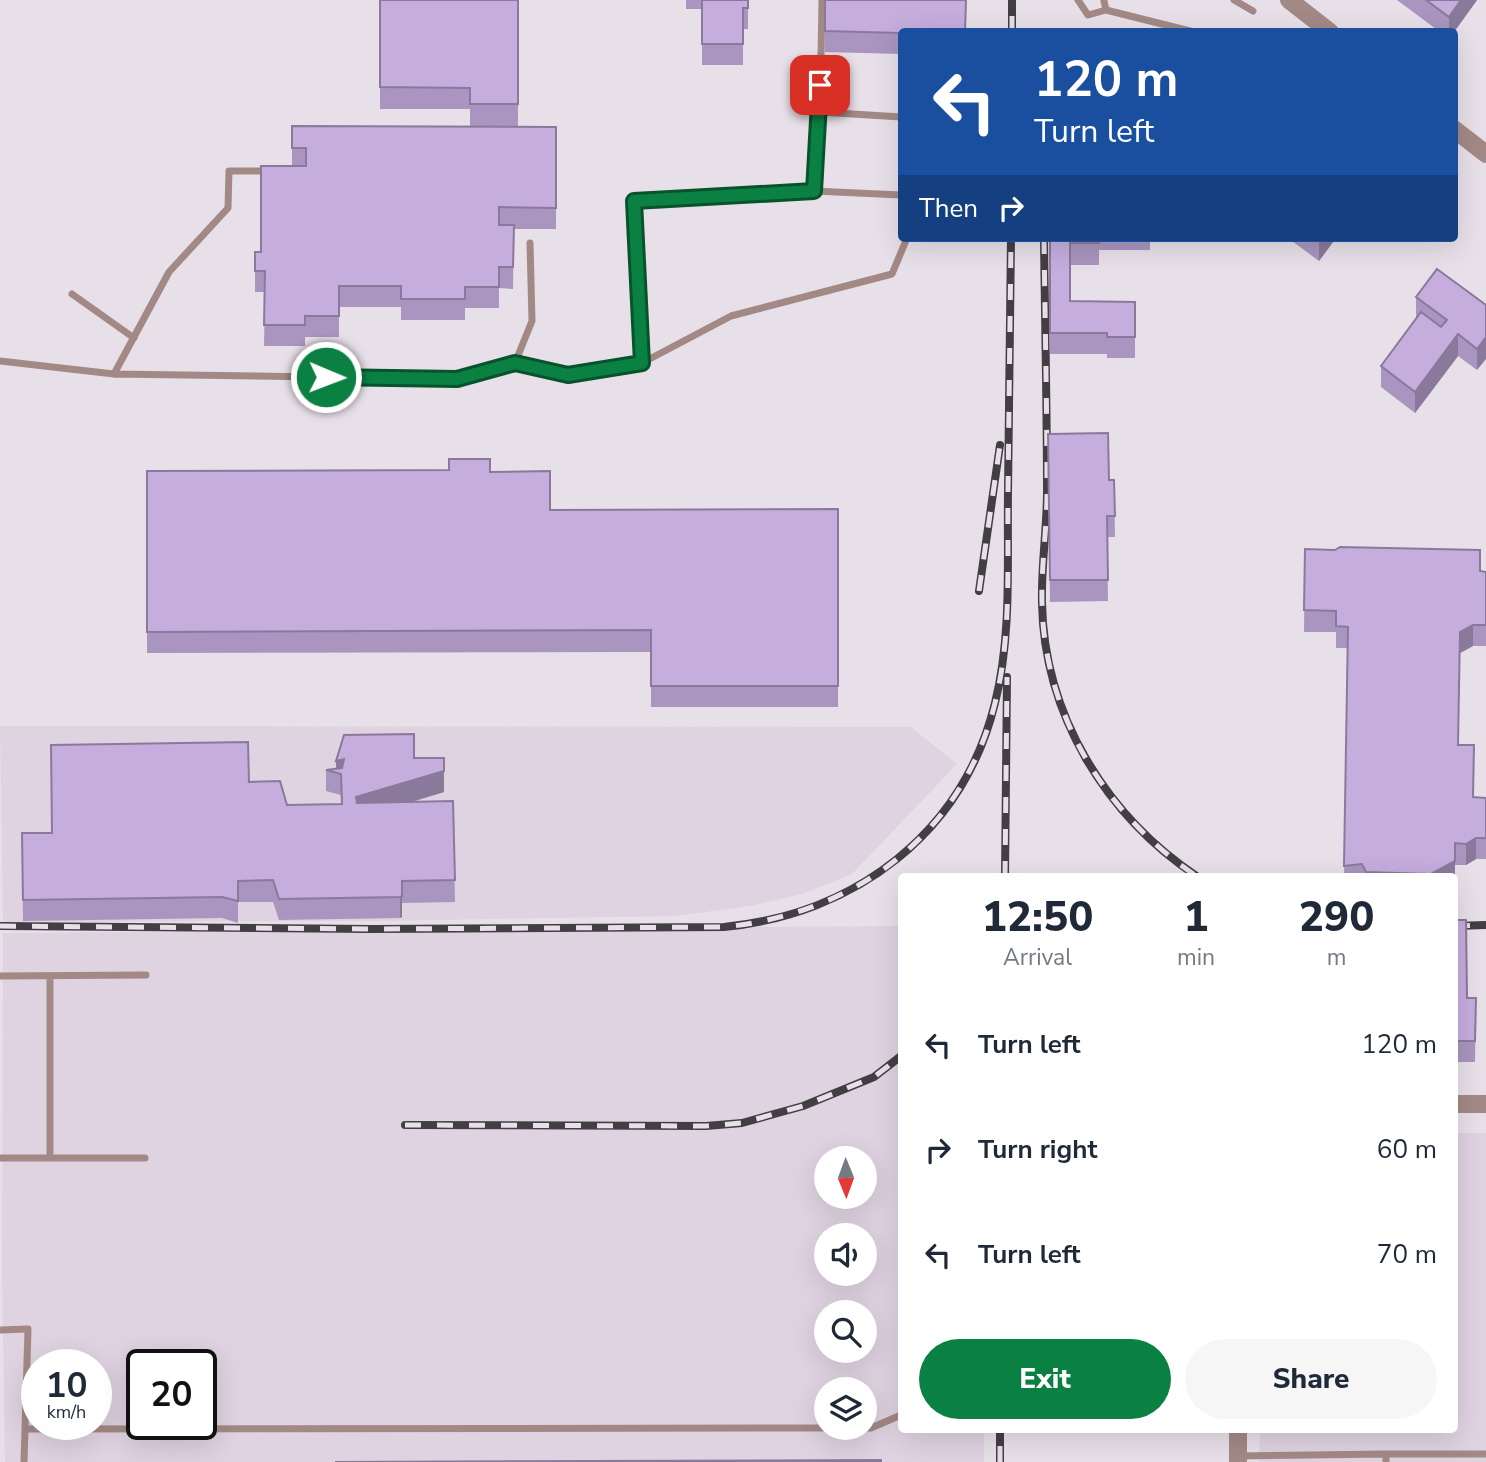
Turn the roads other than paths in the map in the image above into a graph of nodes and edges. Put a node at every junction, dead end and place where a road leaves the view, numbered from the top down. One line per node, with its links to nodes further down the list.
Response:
1 (822, 0): 10 (lane)
2 (1078, 0): 6 (lane)
3 (1234, 0): 7 (lane)
4 (1289, 0): 9 (street)
5 (1104, 1): 6 (lane)
6 (1106, 10): 8 (lane)
7 (1253, 11)
8 (1178, 28)
9 (1325, 28)
10 (820, 112): 11 (lane); 15 (lane)
11 (898, 117)
12 (1458, 132): 13 (street)
13 (1486, 154)
14 (284, 171): 20 (lane)
15 (814, 191): 16 (lane); 23 (lane)
16 (898, 195)
17 (905, 242): 23 (lane)
18 (530, 243): 22 (lane)
19 (72, 295): 20 (lane)
20 (134, 338): 24 (lane)
21 (0, 361): 24 (lane)
22 (515, 363): 23 (lane); 24 (lane)
23 (642, 363)
24 (114, 374)
25 (146, 975): 27 (lane)
26 (0, 976): 27 (lane)
27 (50, 976): 31 (lane)
28 (1458, 1104): 29 (street)
29 (1486, 1104)
30 (0, 1158): 31 (lane)
31 (50, 1158): 32 (lane)
32 (145, 1158)
33 (0, 1330): 34 (lane)
34 (27, 1349)
35 (898, 1416): 36 (lane)
36 (877, 1426)
37 (814, 1428): 38 (lane)
38 (112, 1430)
39 (1238, 1433): 43 (street)
40 (25, 1440): 44 (lane)
41 (1486, 1454): 42 (lane)
42 (1386, 1458): 43 (lane)
43 (1238, 1459)
44 (24, 1462)

